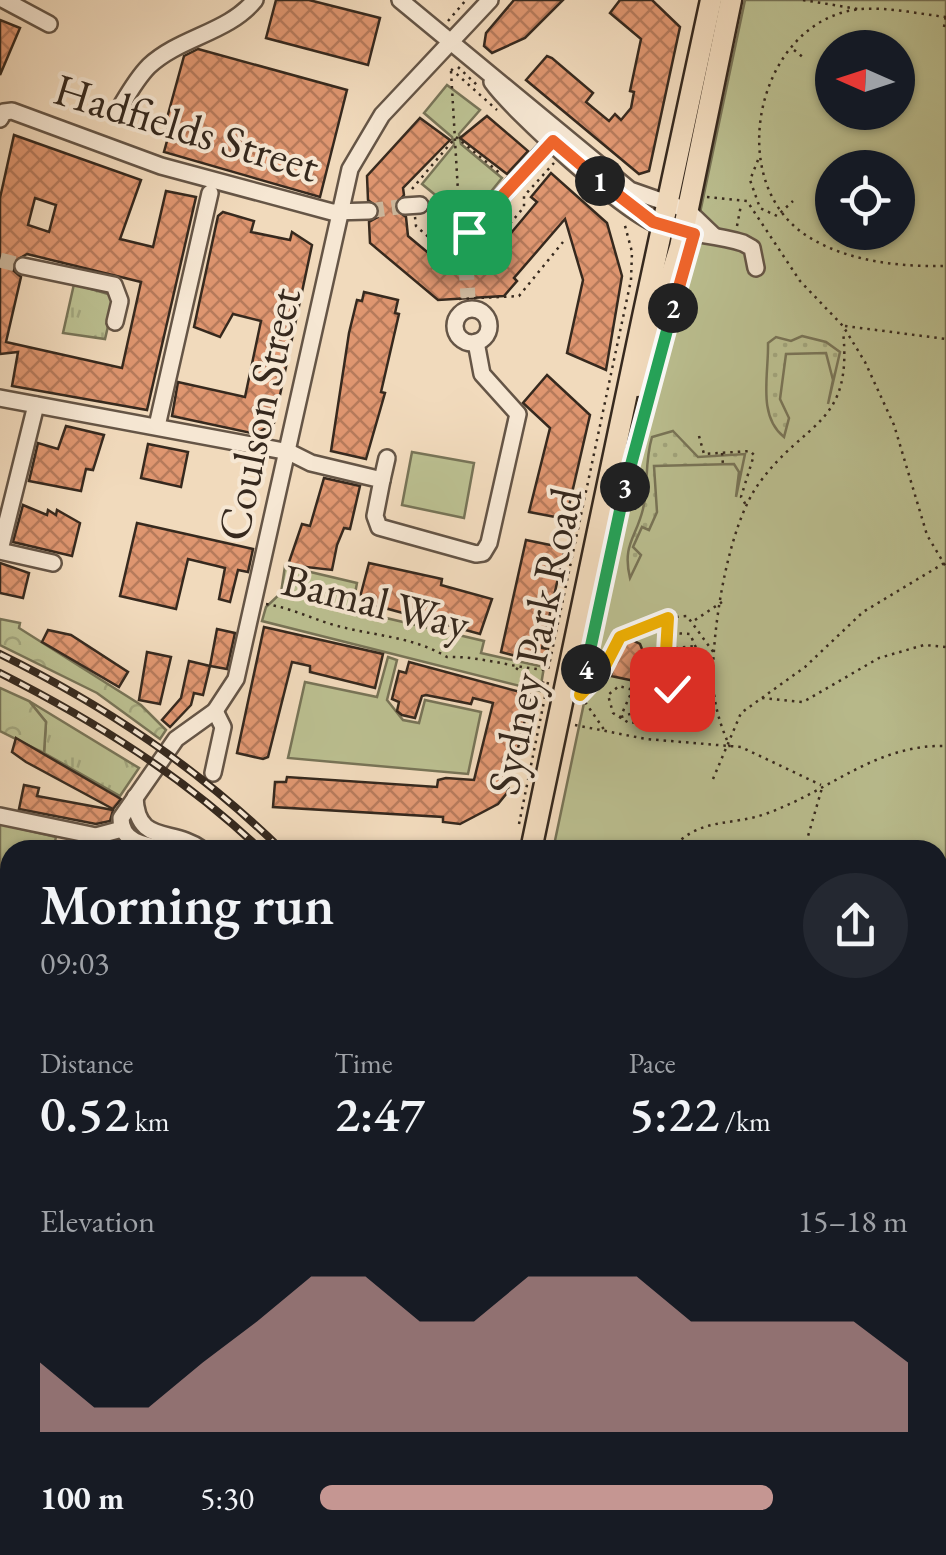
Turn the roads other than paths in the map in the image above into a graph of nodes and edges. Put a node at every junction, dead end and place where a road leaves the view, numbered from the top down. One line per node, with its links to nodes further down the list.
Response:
1 (4, 0): 7 (street)
2 (255, 0): 9 (street)
3 (400, 0): 8 (street)
4 (490, 0): 8 (street, Coulson Street)
5 (712, 0): 15 (main road, Sydney Park Road)
6 (731, 0): 16 (main road, Sydney Park Road)
7 (49, 24)
8 (449, 42): 11 (street); 14 (street, Coulson Street)
9 (118, 112)
10 (6, 115): 14 (street, Hadfields Street)
11 (560, 144): 15 (street); 17 (street)
12 (210, 193): 24 (street)
13 (368, 211): 14 (street, Hadfields Street)
14 (340, 213): 26 (street, Coulson Street)
15 (664, 215): 16 (street); 25 (main road, Sydney Park Road)
16 (689, 221): 19 (street); 25 (main road, Sydney Park Road)
17 (466, 265)
18 (24, 266): 20 (street)
19 (756, 268)
20 (115, 322)
21 (476, 342): 21 (street); 28 (street)
22 (0, 398): 23 (street)
23 (36, 406): 24 (street); 29 (street)
24 (157, 426): 26 (street)
25 (616, 450): 38 (main road, Sydney Park Road)
26 (289, 452): 28 (street); 31 (street, Coulson Street)
27 (387, 458): 28 (street)
28 (382, 480)
29 (0, 551): 30 (street)
30 (53, 563)
31 (215, 711): 32 (street); 33 (street, Coulson Street)
32 (213, 773)
33 (134, 797): 35 (street, Coulson Street); 37 (street)
34 (0, 816): 35 (street)
35 (122, 829): 36 (street)
36 (134, 840)
37 (177, 840)
38 (525, 840)

